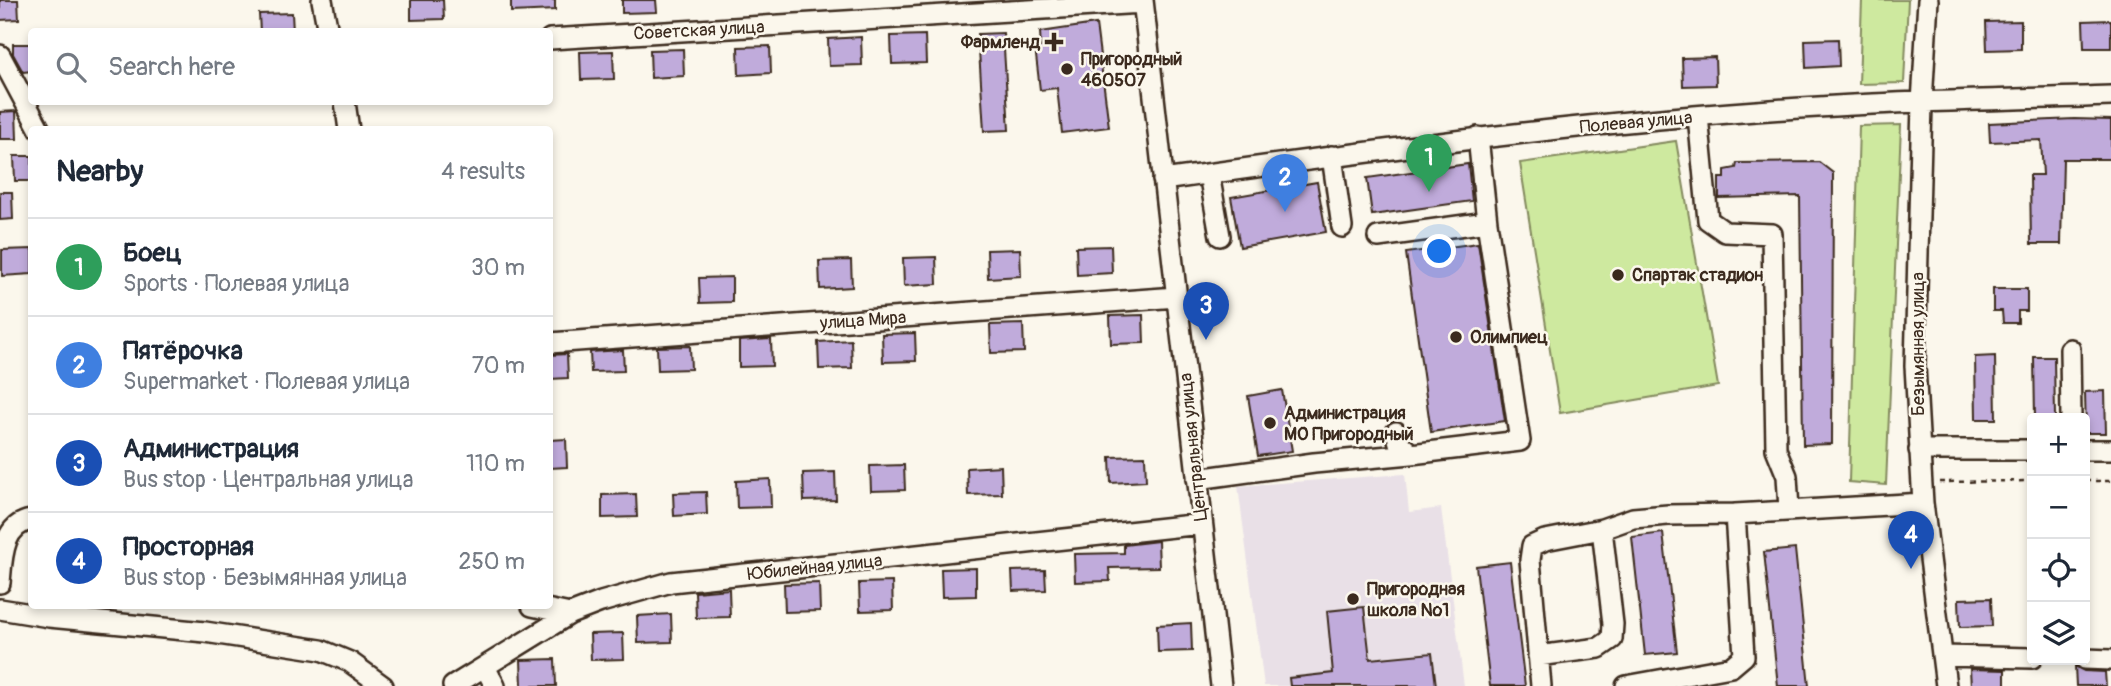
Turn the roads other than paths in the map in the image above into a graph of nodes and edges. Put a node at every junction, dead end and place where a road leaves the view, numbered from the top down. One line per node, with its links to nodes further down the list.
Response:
1 (322, 0): 4 (street)
2 (1928, 0): 8 (street, Безымянная улица)
3 (1143, 2): 5 (street, Советская улица); 16 (street, Центральная улица)
4 (327, 28)
5 (553, 39)
6 (0, 55): 11 (street)
7 (2111, 96): 8 (street, Полевая улица)
8 (1922, 103): 10 (street, Полевая улица); 26 (street, Безымянная улица)
9 (345, 105): 12 (street)
10 (1698, 116): 13 (street, Полевая улица); 33 (street)
11 (38, 126)
12 (348, 126)
13 (1478, 138): 14 (street, Полевая улица); 17 (street)
14 (1332, 156): 15 (street, Полевая улица); 18 (street)
15 (1209, 174): 16 (street, Полевая улица); 19 (street)
16 (1163, 180): 21 (street, Центральная улица)
17 (1488, 222): 20 (street); 30 (street)
18 (1342, 227)
19 (1220, 236)
20 (1378, 237)
21 (1182, 284): 22 (street, улица Мира); 31 (street, Центральная улица)
22 (553, 343)
23 (2070, 349): 24 (street)
24 (2071, 413)
25 (1396, 432): 30 (street)
26 (1919, 450): 27 (street); 32 (street, Безымянная улица)
27 (2027, 450)
28 (2090, 450): 29 (street)
29 (2111, 450)
30 (1411, 454): 31 (street)
31 (1197, 479): 36 (street, Центральная улица)
32 (1923, 503): 33 (street); 43 (street, Безымянная улица)
33 (1789, 510): 34 (street)
34 (1735, 514): 37 (street); 53 (street)
35 (28, 521): 38 (street)
36 (1202, 524): 41 (street, Юбилейная улица); 51 (street, Центральная улица)
37 (1602, 529): 42 (street); 42 (street)
38 (0, 583)
39 (0, 609): 48 (street)
40 (546, 609): 41 (street)
41 (570, 614): 47 (street, Юбилейная улица)
42 (1538, 656): 52 (street)
43 (1942, 656): 44 (street); 54 (street, Безымянная улица)
44 (2027, 658)
45 (2090, 659): 46 (street)
46 (2111, 660)
47 (485, 667): 49 (street, Юбилейная улица); 50 (street)
48 (374, 684)
49 (453, 686)
50 (495, 686)
51 (1221, 686)
52 (1541, 686)
53 (1626, 686)
54 (1946, 686)

